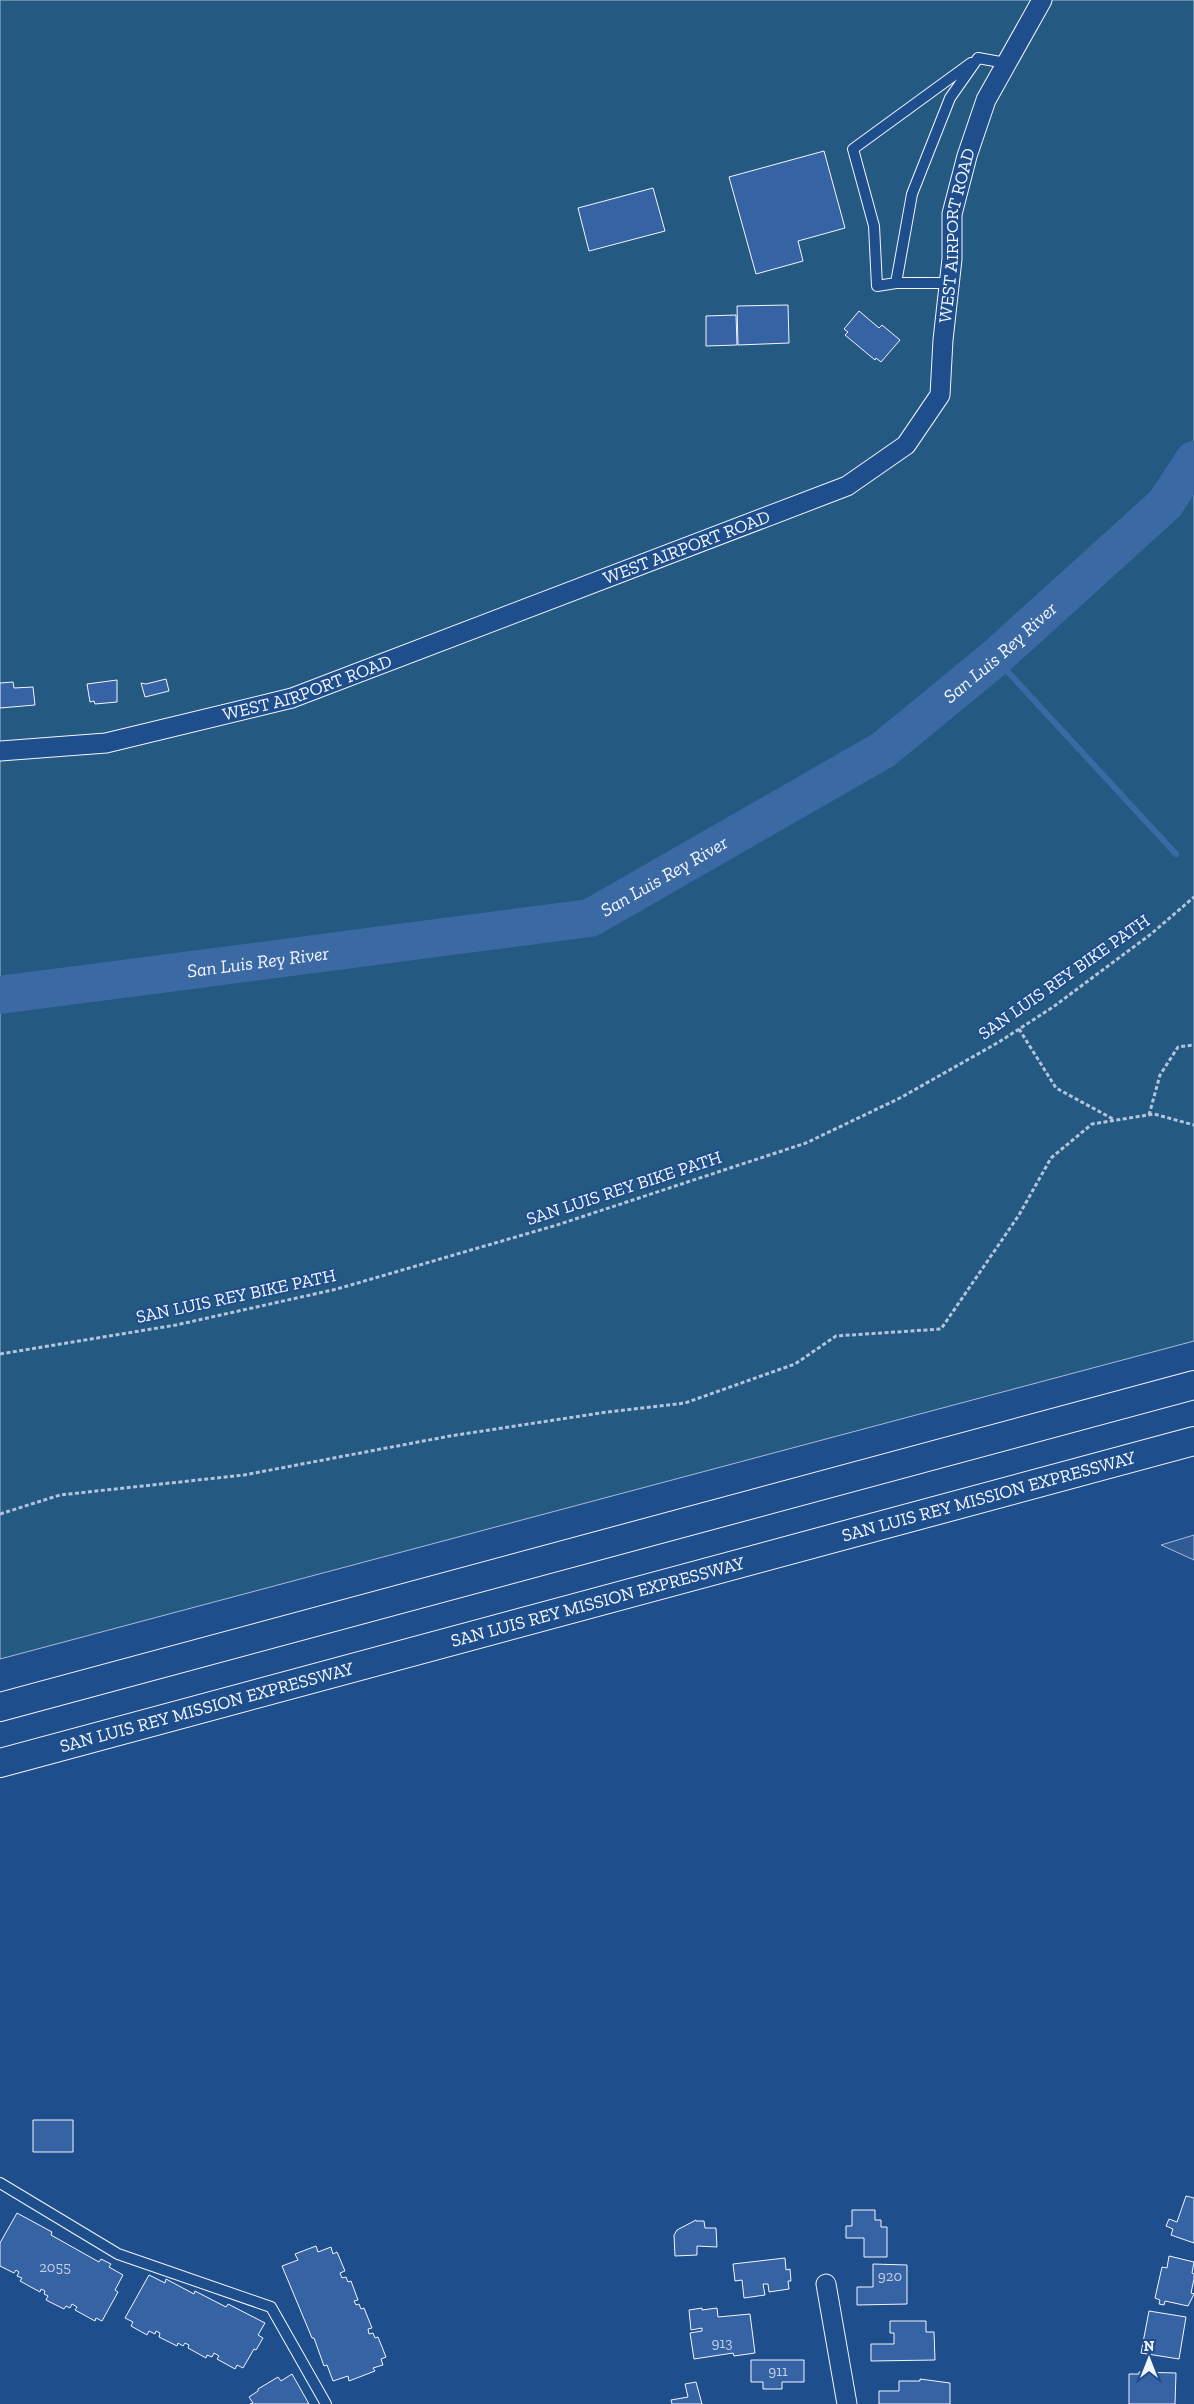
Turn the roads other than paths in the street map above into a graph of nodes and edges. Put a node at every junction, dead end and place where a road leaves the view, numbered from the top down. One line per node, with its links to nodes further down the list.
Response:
1 (1042, 0): 3 (street, WEST AIRPORT ROAD)
2 (978, 58): 3 (lane); 5 (lane); 5 (lane)
3 (1006, 63): 4 (street, WEST AIRPORT ROAD)
4 (949, 283): 5 (lane); 6 (street, WEST AIRPORT ROAD)
5 (896, 284)
6 (0, 751)
7 (1194, 1385): 9 (highway)
8 (1194, 1441): 10 (highway, SAN LUIS REY MISSION EXPRESSWAY)
9 (0, 1707)
10 (0, 1763)
11 (0, 2182): 13 (lane)
12 (826, 2284): 14 (street)
13 (326, 2404)
14 (846, 2404)

